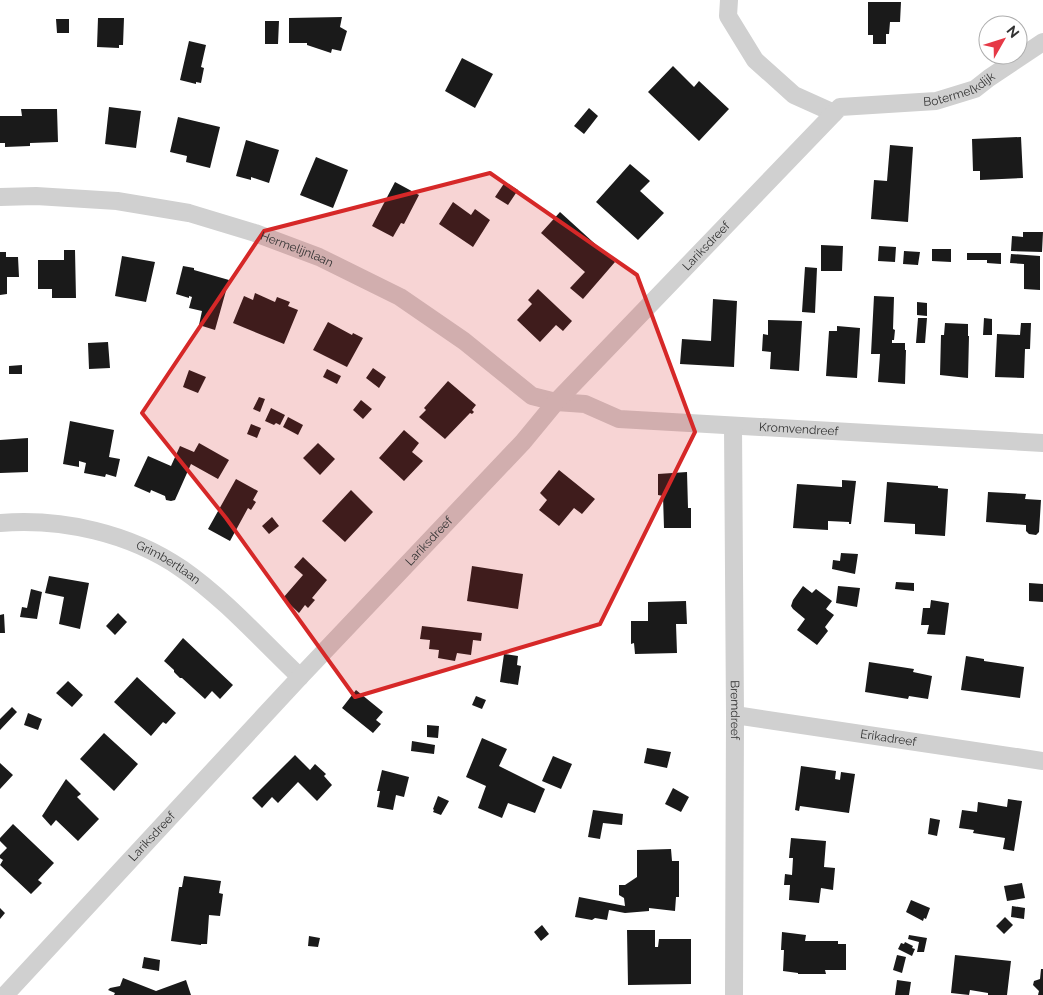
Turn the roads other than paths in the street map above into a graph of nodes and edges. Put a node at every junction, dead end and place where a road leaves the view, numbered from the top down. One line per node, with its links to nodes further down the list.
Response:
1 (729, 0): 4 (street)
2 (1043, 42): 3 (street, Botermelkdijk)
3 (864, 106): 4 (street, Lariksdreef)
4 (834, 113): 6 (street, Lariksdreef)
5 (0, 197): 6 (street, Hermelijnlaan)
6 (556, 402): 7 (street, Kromvendreef); 10 (street, Lariksdreef)
7 (733, 426): 8 (street, Kromvendreef); 11 (street, Bremdreef)
8 (1043, 443)
9 (0, 523): 10 (street, Grimbertlaan)
10 (300, 677): 13 (street, Lariksdreef)
11 (735, 715): 12 (street, Erikadreef); 14 (street, Bremdreef)
12 (1043, 761)
13 (5, 995)
14 (734, 995)

